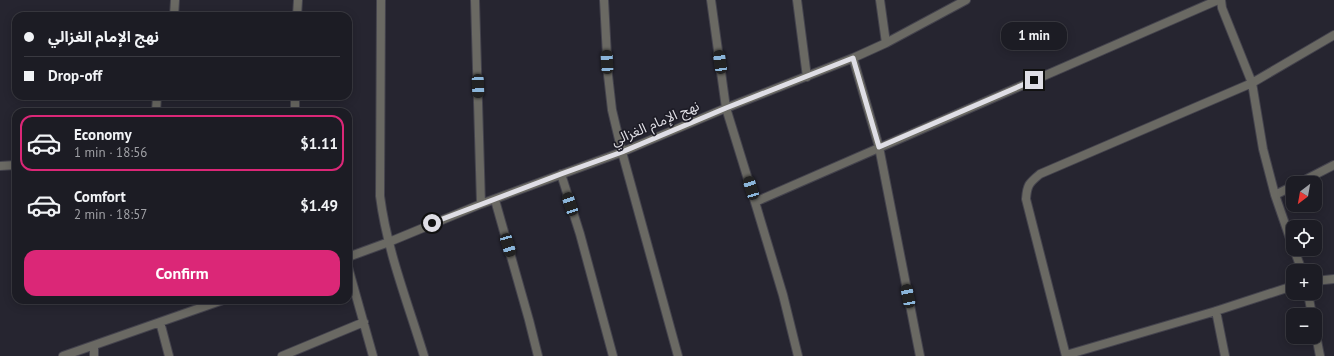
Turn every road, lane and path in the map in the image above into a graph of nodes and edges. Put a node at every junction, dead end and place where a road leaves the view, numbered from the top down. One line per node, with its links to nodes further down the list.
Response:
1 (175, 0): 11 (street)
2 (298, 0): 12 (street)
3 (381, 0): 32 (street)
4 (475, 0): 30 (street)
5 (604, 0): 20 (street)
6 (711, 0): 18 (street)
7 (797, 0): 16 (street)
8 (880, 0): 14 (street)
9 (966, 0): 14 (street, نهج الإمام الغزالي)
10 (1219, 0): 17 (street); 19 (street)
11 (174, 12)
12 (298, 12)
13 (1334, 35): 17 (street)
14 (886, 44): 15 (street, نهج الإمام الغزالي)
15 (853, 58): 16 (street, نهج الإمام الغزالي); 19 (street)
16 (807, 77): 18 (street, نهج الإمام الغزالي)
17 (1252, 83): 27 (street); 44 (street)
18 (726, 108): 20 (street, نهج الإمام الغزالي); 29 (street)
19 (879, 147): 29 (street); 55 (street)
20 (622, 152): 24 (street, نهج الإمام الغزالي); 53 (street)
21 (12, 165): 23 (street)
22 (1334, 165): 25 (street)
23 (0, 166)
24 (561, 174): 28 (street, نهج الإمام الغزالي); 52 (street)
25 (1313, 176)
26 (1286, 190): 27 (street)
27 (1275, 195): 31 (street)
28 (495, 200): 30 (street, نهج الإمام الغزالي); 51 (street)
29 (755, 202): 54 (street)
30 (481, 204): 32 (street, نهج الإمام الغزالي)
31 (1286, 227)
32 (389, 242): 33 (street, نهج الإمام الغزالي); 50 (street)
33 (352, 256)
34 (1334, 279): 35 (street)
35 (1322, 280)
36 (352, 281): 41 (street)
37 (1286, 288): 39 (street)
38 (212, 304): 40 (street)
39 (1216, 311): 44 (street); 56 (street)
40 (160, 322): 43 (street); 47 (street)
41 (364, 322): 48 (street); 49 (street)
42 (1318, 344): 57 (street)
43 (94, 346): 45 (street); 46 (street)
44 (1066, 355)
45 (63, 356)
46 (94, 356)
47 (169, 356)
48 (282, 356)
49 (374, 356)
50 (424, 356)
51 (538, 356)
52 (613, 356)
53 (678, 356)
54 (798, 356)
55 (920, 356)
56 (1225, 356)
57 (1320, 356)

